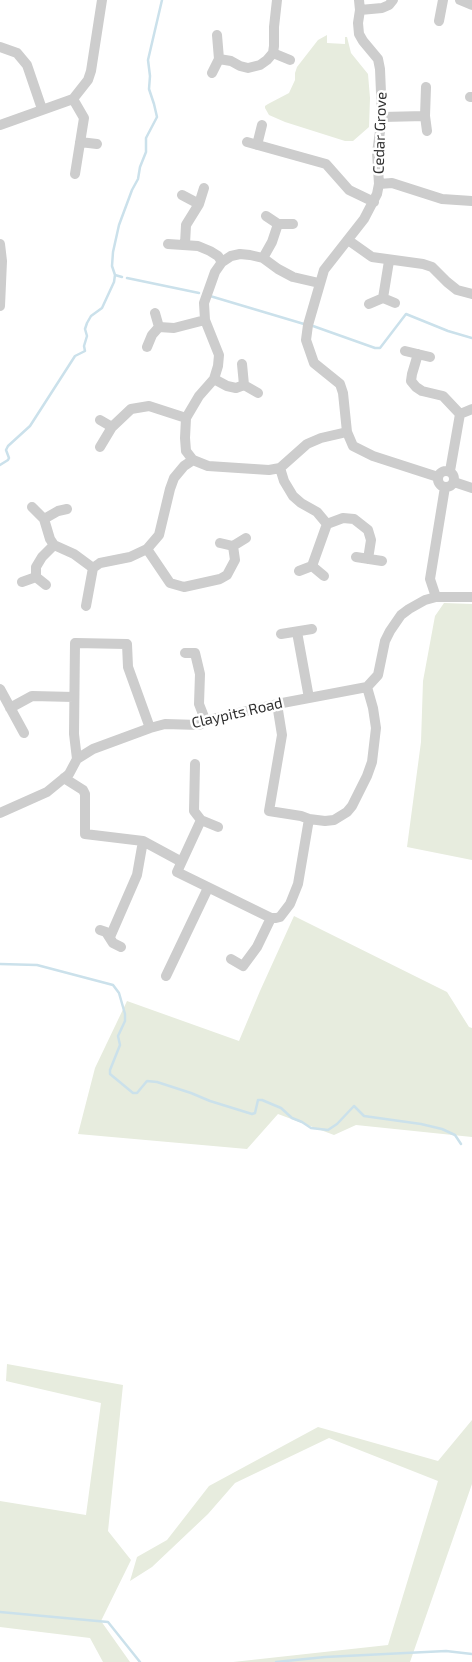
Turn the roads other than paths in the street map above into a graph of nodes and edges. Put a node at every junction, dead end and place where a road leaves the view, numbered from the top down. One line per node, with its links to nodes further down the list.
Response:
1 (102, 0): 16 (street)
2 (277, 0): 11 (street)
3 (393, 0): 6 (street)
4 (443, 0): 8 (street)
5 (460, 0): 7 (street)
6 (360, 5): 19 (street, Cedar Grove)
7 (472, 5)
8 (438, 21)
9 (217, 36): 12 (street)
10 (0, 47): 17 (street)
11 (273, 52): 12 (street); 13 (street)
12 (219, 59): 14 (street)
13 (290, 60)
14 (212, 73)
15 (426, 87): 18 (street)
16 (73, 99): 17 (street); 23 (street)
17 (42, 109): 20 (street)
18 (425, 116): 19 (street); 22 (street)
19 (382, 117): 26 (street, Cedar Grove)
20 (0, 124)
21 (262, 125): 30 (street)
22 (427, 130)
23 (80, 142): 24 (street); 25 (street)
24 (96, 144)
25 (75, 174)
26 (379, 184): 29 (street); 30 (street)
27 (204, 188): 31 (street)
28 (182, 196): 31 (street)
29 (472, 201)
30 (374, 202): 35 (street)
31 (199, 204): 38 (street)
32 (266, 216): 33 (street)
33 (278, 224): 34 (street); 39 (street)
34 (293, 224)
35 (348, 240): 40 (street); 42 (street)
36 (0, 244): 47 (street)
37 (168, 244): 38 (street)
38 (185, 244): 41 (street)
39 (263, 258): 41 (street); 42 (street)
40 (389, 261): 43 (street); 44 (street)
41 (222, 262): 49 (street)
42 (319, 283): 64 (street)
43 (472, 294)
44 (383, 298): 45 (street); 46 (street)
45 (395, 303)
46 (369, 304)
47 (0, 306)
48 (155, 313): 50 (street)
49 (205, 320): 50 (street); 56 (street)
50 (159, 327): 51 (street)
51 (147, 347)
52 (405, 351): 53 (street)
53 (418, 354): 54 (street); 60 (street)
54 (430, 357)
55 (242, 364): 57 (street)
56 (214, 379): 57 (street); 61 (street)
57 (244, 385): 58 (street)
58 (258, 393)
59 (472, 409): 60 (street)
60 (460, 414): 68 (street)
61 (186, 418): 63 (street); 66 (street)
62 (100, 420): 63 (street)
63 (112, 427): 65 (street)
64 (347, 432): 67 (street); 69 (street)
65 (100, 447)
66 (193, 460): 67 (street); 80 (street)
67 (280, 468): 75 (street)
68 (450, 471): 69 (street); 70 (street)
69 (438, 477): 70 (street)
70 (450, 484): 71 (street); 91 (street)
71 (472, 488)
72 (32, 507): 74 (street)
73 (67, 509): 74 (street)
74 (44, 519): 78 (street)
75 (327, 524): 82 (street); 84 (street)
76 (246, 538): 79 (street)
77 (220, 543): 79 (street)
78 (54, 545): 85 (street); 88 (street)
79 (233, 546): 80 (street)
80 (147, 549): 85 (street)
81 (356, 558): 82 (street)
82 (368, 559): 83 (street)
83 (382, 562)
84 (312, 566): 86 (street); 87 (street)
85 (93, 568): 93 (street)
86 (299, 571)
87 (324, 576)
88 (36, 577): 89 (street); 90 (street)
89 (22, 582)
90 (46, 585)
91 (436, 597): 92 (street); 98 (street)
92 (472, 597)
93 (86, 606)
94 (312, 629): 95 (street)
95 (297, 632): 96 (street); 101 (street)
96 (281, 634)
97 (185, 653): 104 (street)
98 (367, 687): 101 (street, Claypits Road); 111 (street)
99 (0, 690): 103 (street)
100 (74, 697): 103 (street); 105 (street); 107 (street)
101 (309, 698): 102 (street, Claypits Road)
102 (277, 704): 104 (street, Claypits Road); 111 (street)
103 (10, 708): 106 (street)
104 (206, 722): 105 (street, Claypits Road)
105 (150, 728): 107 (street, Claypits Road)
106 (24, 733)
107 (77, 759): 109 (street, Claypits Road)
108 (195, 764): 112 (street)
109 (64, 778): 110 (street, Claypits Road); 114 (street)
110 (0, 812)
111 (309, 819): 117 (street)
112 (200, 820): 113 (street); 115 (street)
113 (218, 827)
114 (143, 841): 115 (street); 119 (street)
115 (180, 861): 116 (street)
116 (208, 888): 117 (street); 122 (street)
117 (271, 918): 121 (street)
118 (100, 930): 119 (street)
119 (110, 937): 120 (street)
120 (121, 947)
121 (231, 959)
122 (166, 976)

